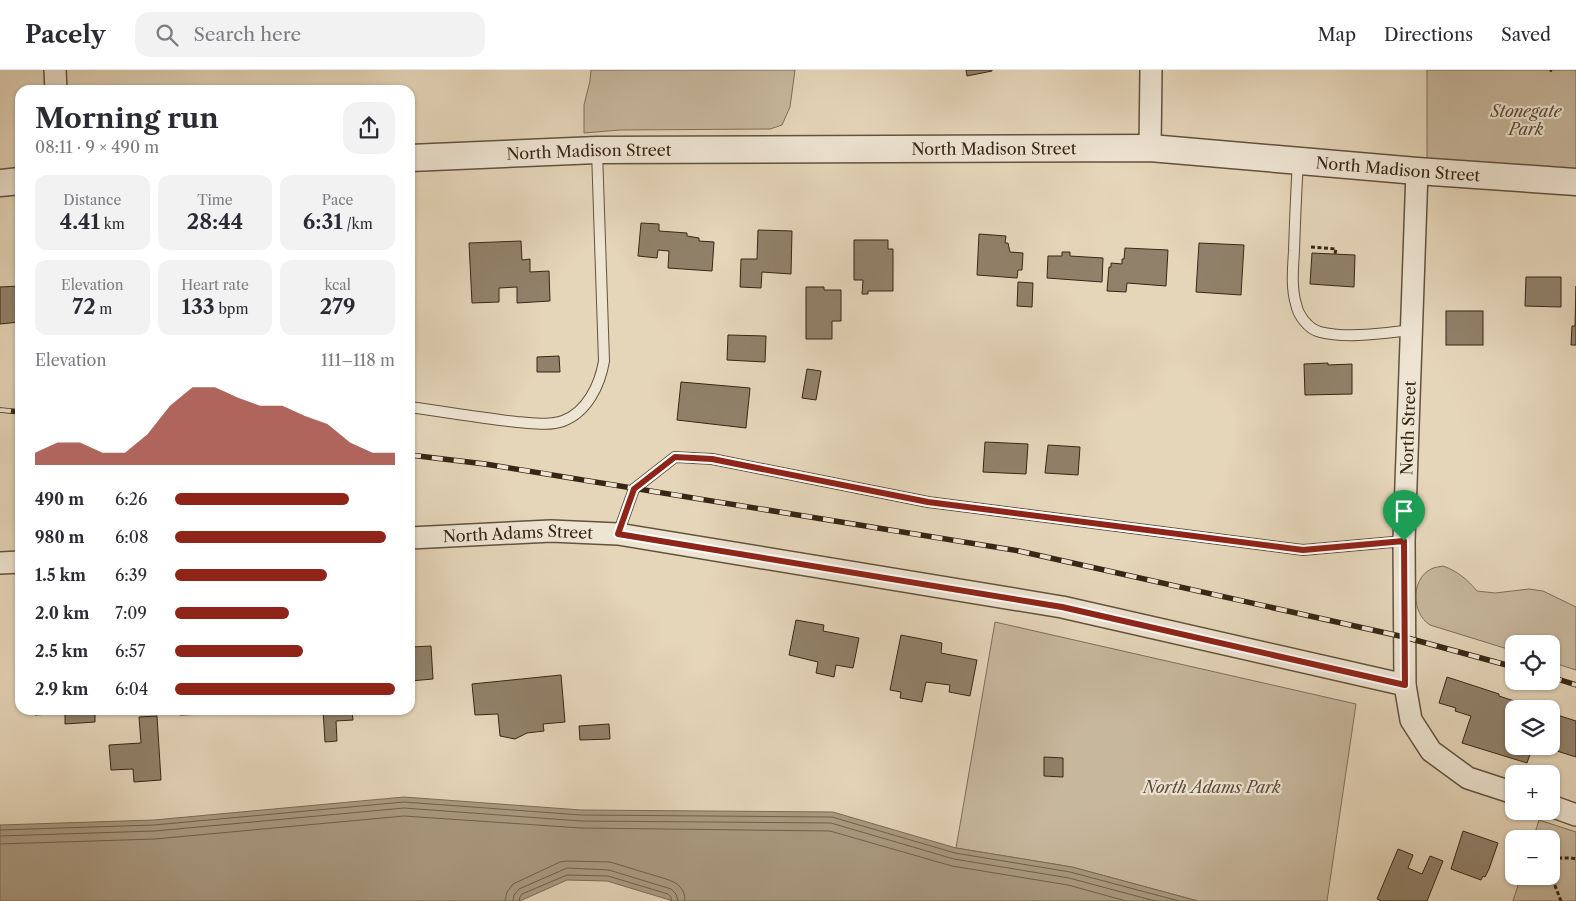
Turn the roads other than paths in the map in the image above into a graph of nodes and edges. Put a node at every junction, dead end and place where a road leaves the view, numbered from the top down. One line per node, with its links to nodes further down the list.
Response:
1 (55, 70): 3 (street)
2 (1151, 70): 4 (street)
3 (56, 85)
4 (1150, 148): 5 (street, North Madison Street); 7 (street, North Madison Street)
5 (597, 150): 6 (street, North Madison Street); 13 (lane)
6 (415, 158)
7 (1298, 161): 8 (street, North Madison Street); 12 (lane)
8 (1418, 171): 10 (street, North Madison Street); 12 (street, North Street)
9 (15, 182): 11 (street)
10 (1576, 182)
11 (0, 183)
12 (1412, 330): 16 (street, North Street)
13 (415, 408)
14 (618, 534): 15 (street, North Adams Street); 16 (lane); 19 (street, North Adams Street)
15 (415, 538)
16 (1404, 541): 19 (street, North Street)
17 (15, 562): 18 (street)
18 (0, 563)
19 (1405, 685): 20 (street)
20 (1505, 790)
21 (1560, 809): 22 (street)
22 (1576, 815)

